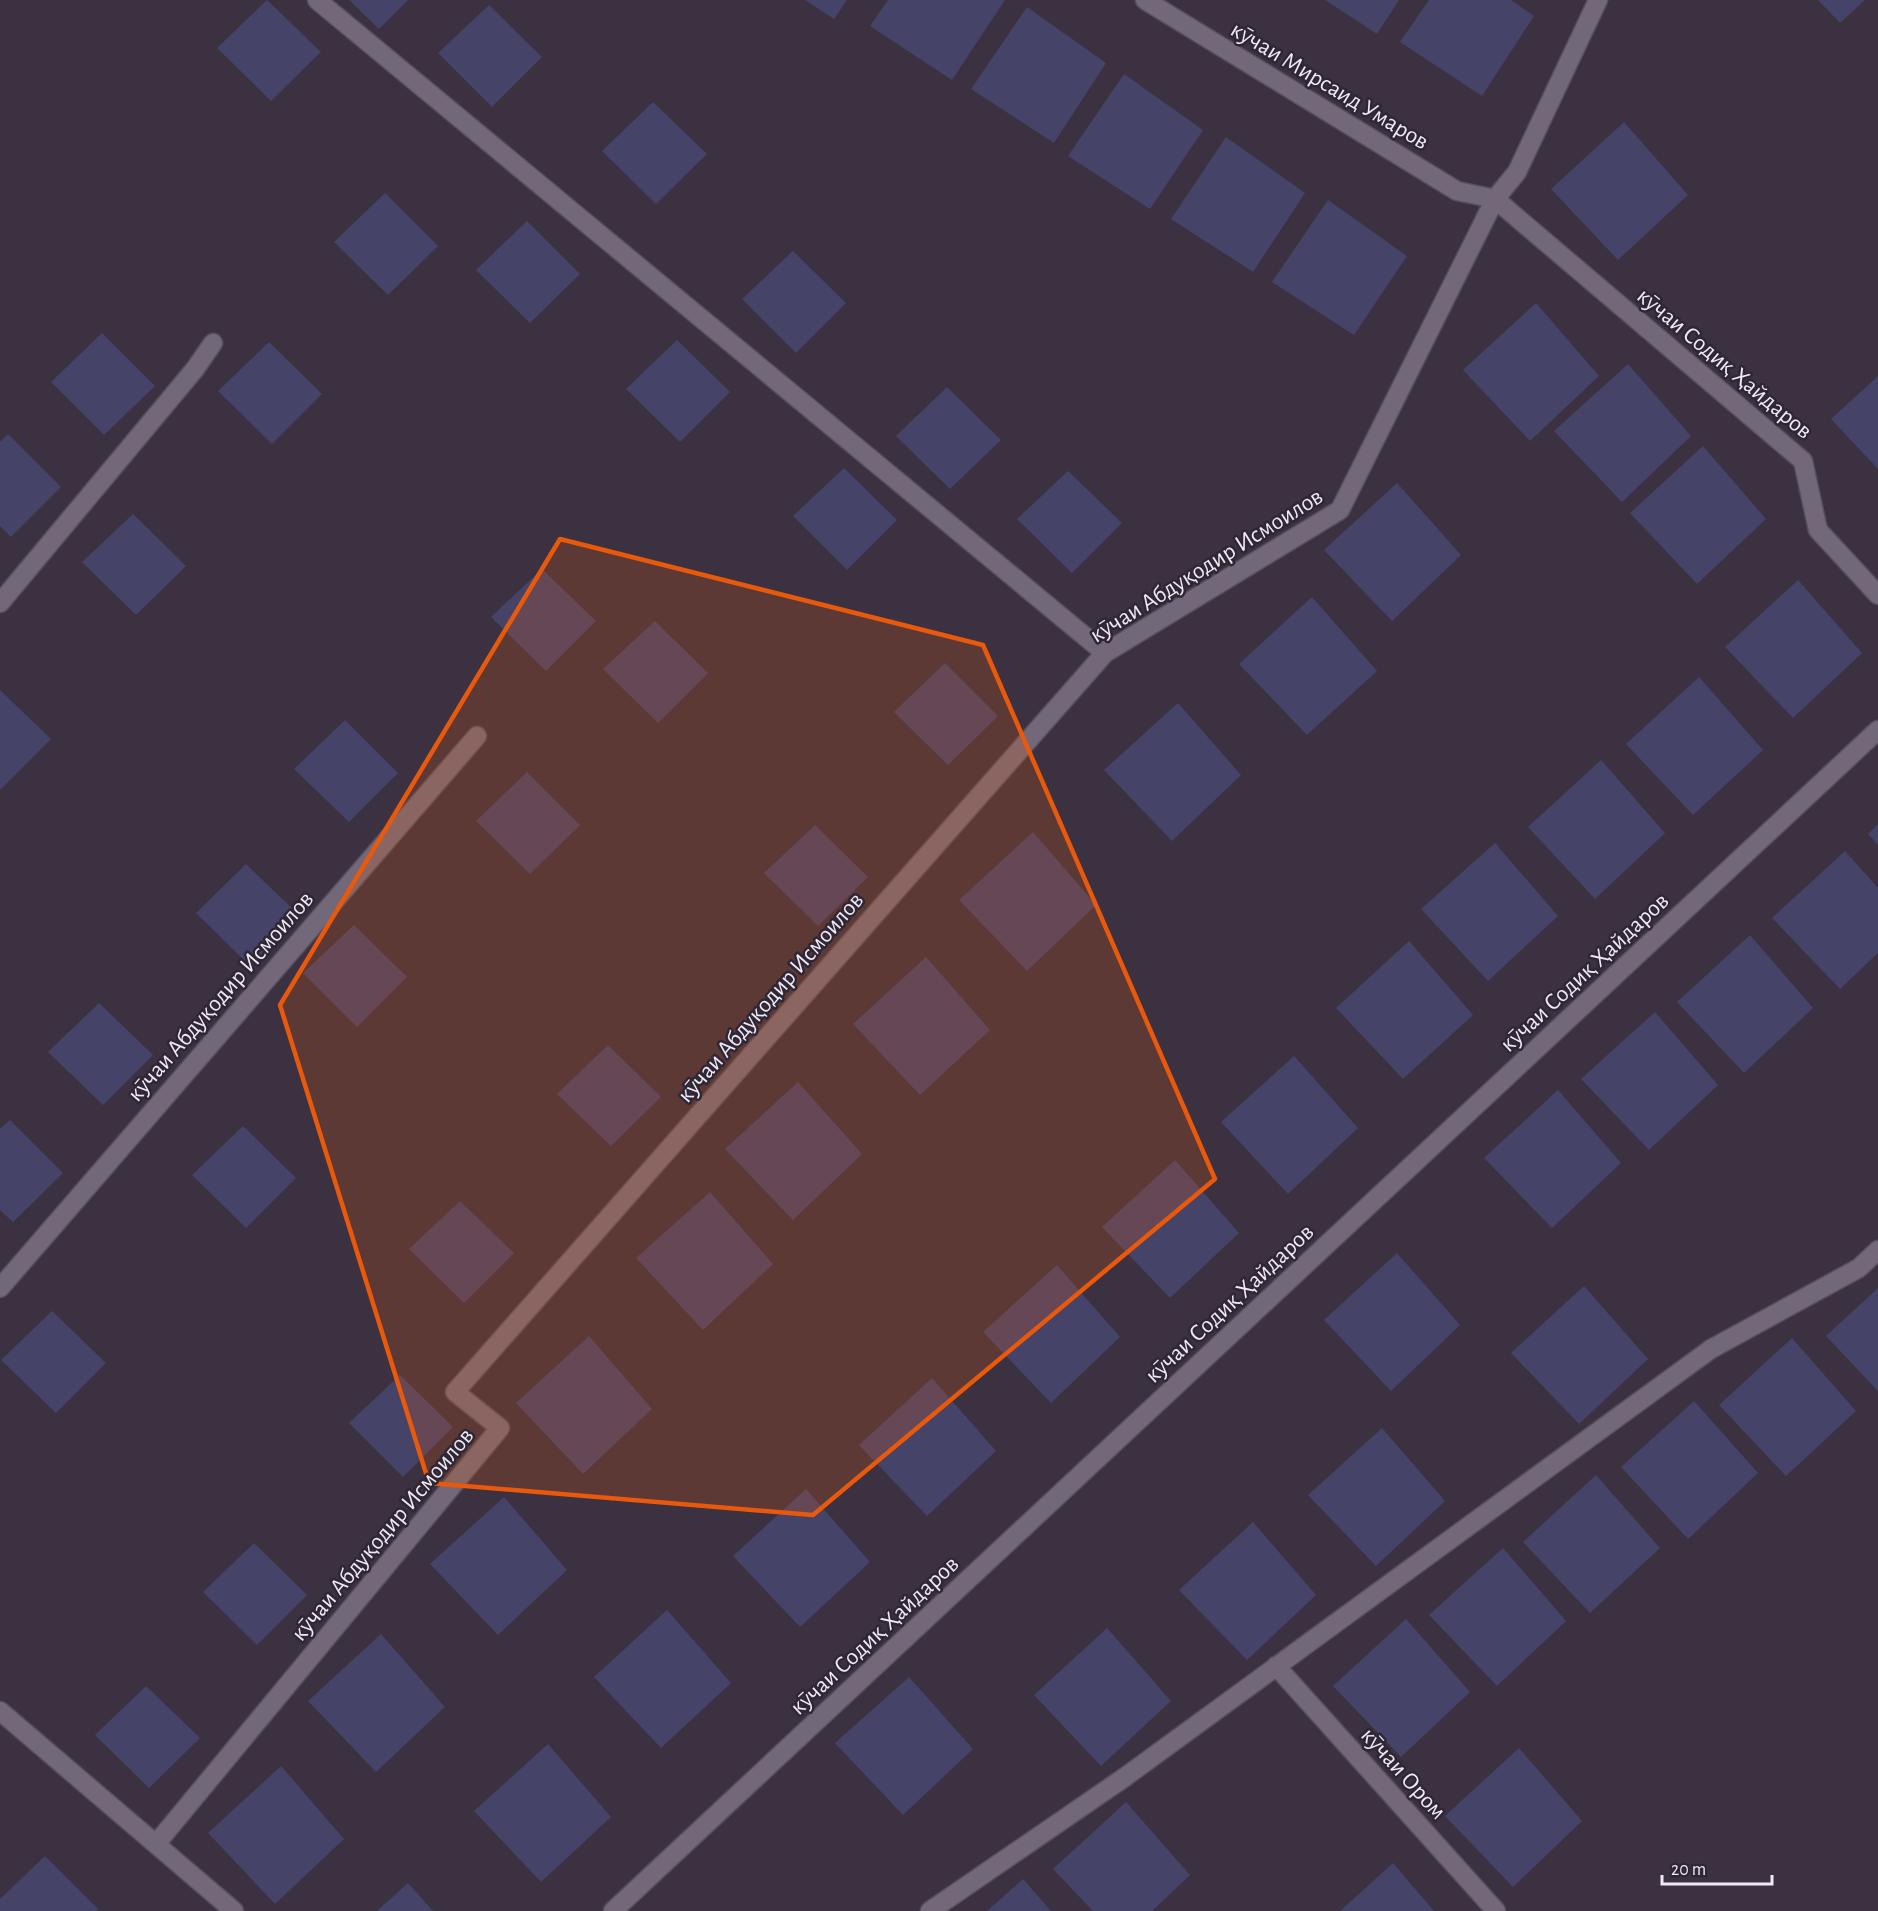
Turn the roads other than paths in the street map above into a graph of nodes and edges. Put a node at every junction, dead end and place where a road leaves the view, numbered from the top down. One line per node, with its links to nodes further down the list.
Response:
1 (316, 0): 8 (street)
2 (1145, 0): 4 (street, кӯчаи Мирсаид Умаров)
3 (1598, 0): 4 (street, кӯчаи Абдуқодир Исмоилов)
4 (1495, 199): 6 (street, кӯчаи Содиқ Ҳайдаров); 8 (street, кӯчаи Абдуқодир Исмоилов)
5 (213, 343): 7 (street)
6 (1878, 595)
7 (0, 603)
8 (1105, 653): 15 (street, кӯчаи Абдуқодир Исмоилов)
9 (1878, 730): 17 (street, кӯчаи Содиқ Ҳайдаров)
10 (477, 735): 12 (street, кӯчаи Абдуқодир Исмоилов)
11 (1878, 1250): 13 (street)
12 (0, 1288)
13 (1276, 1666): 18 (street); 19 (street, кӯчаи Ором)
14 (3, 1720): 15 (street)
15 (156, 1844): 16 (street)
16 (234, 1911)
17 (613, 1911)
18 (930, 1911)
19 (1496, 1911)

